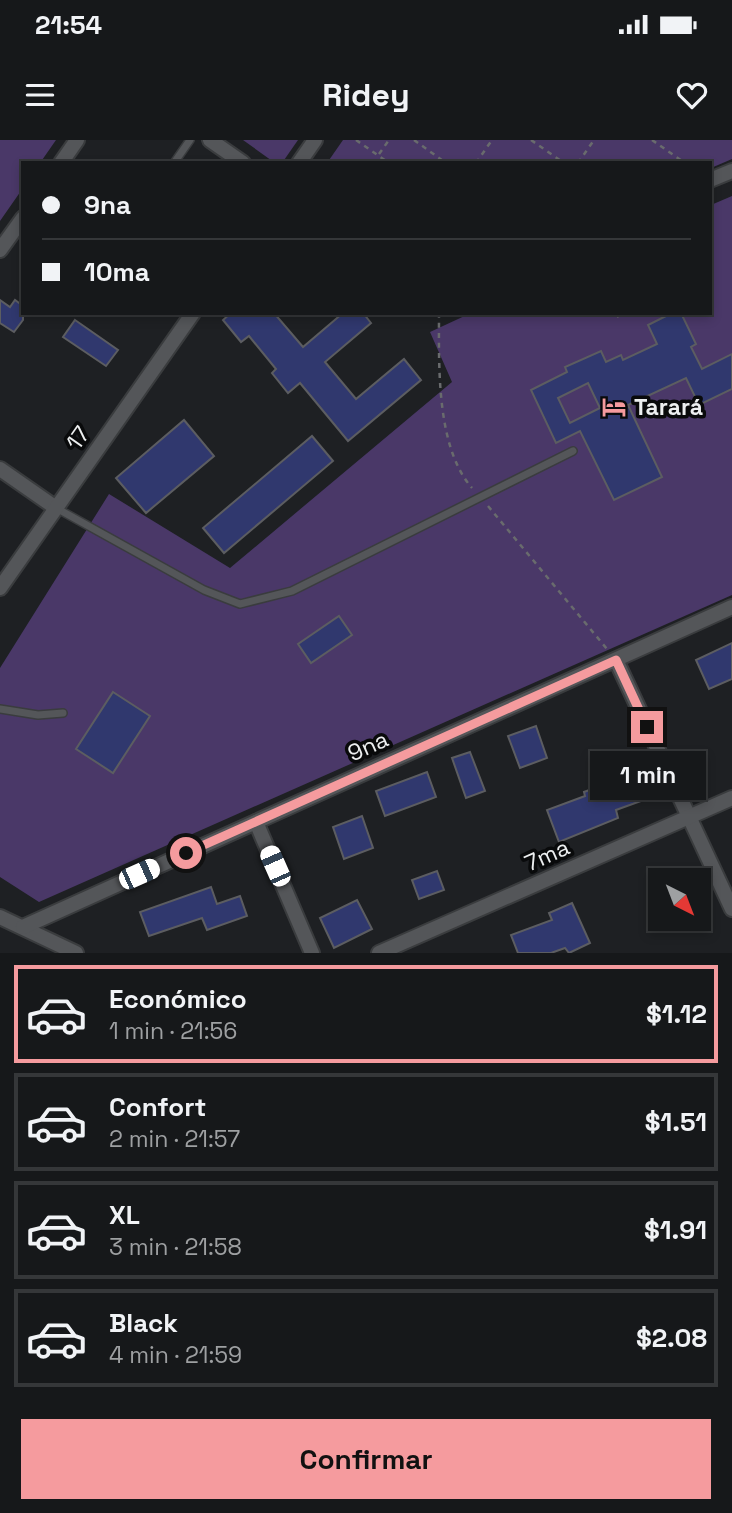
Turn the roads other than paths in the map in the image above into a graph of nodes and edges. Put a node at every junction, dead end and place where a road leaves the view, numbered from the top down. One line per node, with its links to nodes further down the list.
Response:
1 (77, 140): 5 (street)
2 (190, 140): 6 (lane)
3 (210, 140): 7 (street)
4 (315, 140): 8 (street)
5 (62, 161)
6 (175, 161)
7 (240, 161)
8 (300, 161)
9 (732, 171): 10 (street)
10 (712, 179)
11 (21, 221): 12 (street)
12 (0, 250)
13 (192, 315): 16 (street, 17)
14 (573, 451): 16 (lane)
15 (0, 469): 16 (street)
16 (56, 508): 17 (street, 17)
17 (0, 588)
18 (732, 607): 19 (street, 9na)
19 (616, 660): 23 (street); 24 (street, 9na)
20 (0, 709): 21 (lane)
21 (64, 713)
22 (732, 798): 23 (street, 7ma)
23 (689, 817): 25 (street); 30 (street, 7ma)
24 (256, 822): 27 (street, 9na); 29 (street)
25 (732, 909)
26 (0, 917): 27 (street)
27 (23, 927): 28 (street)
28 (76, 953)
29 (313, 953)
30 (379, 953)

